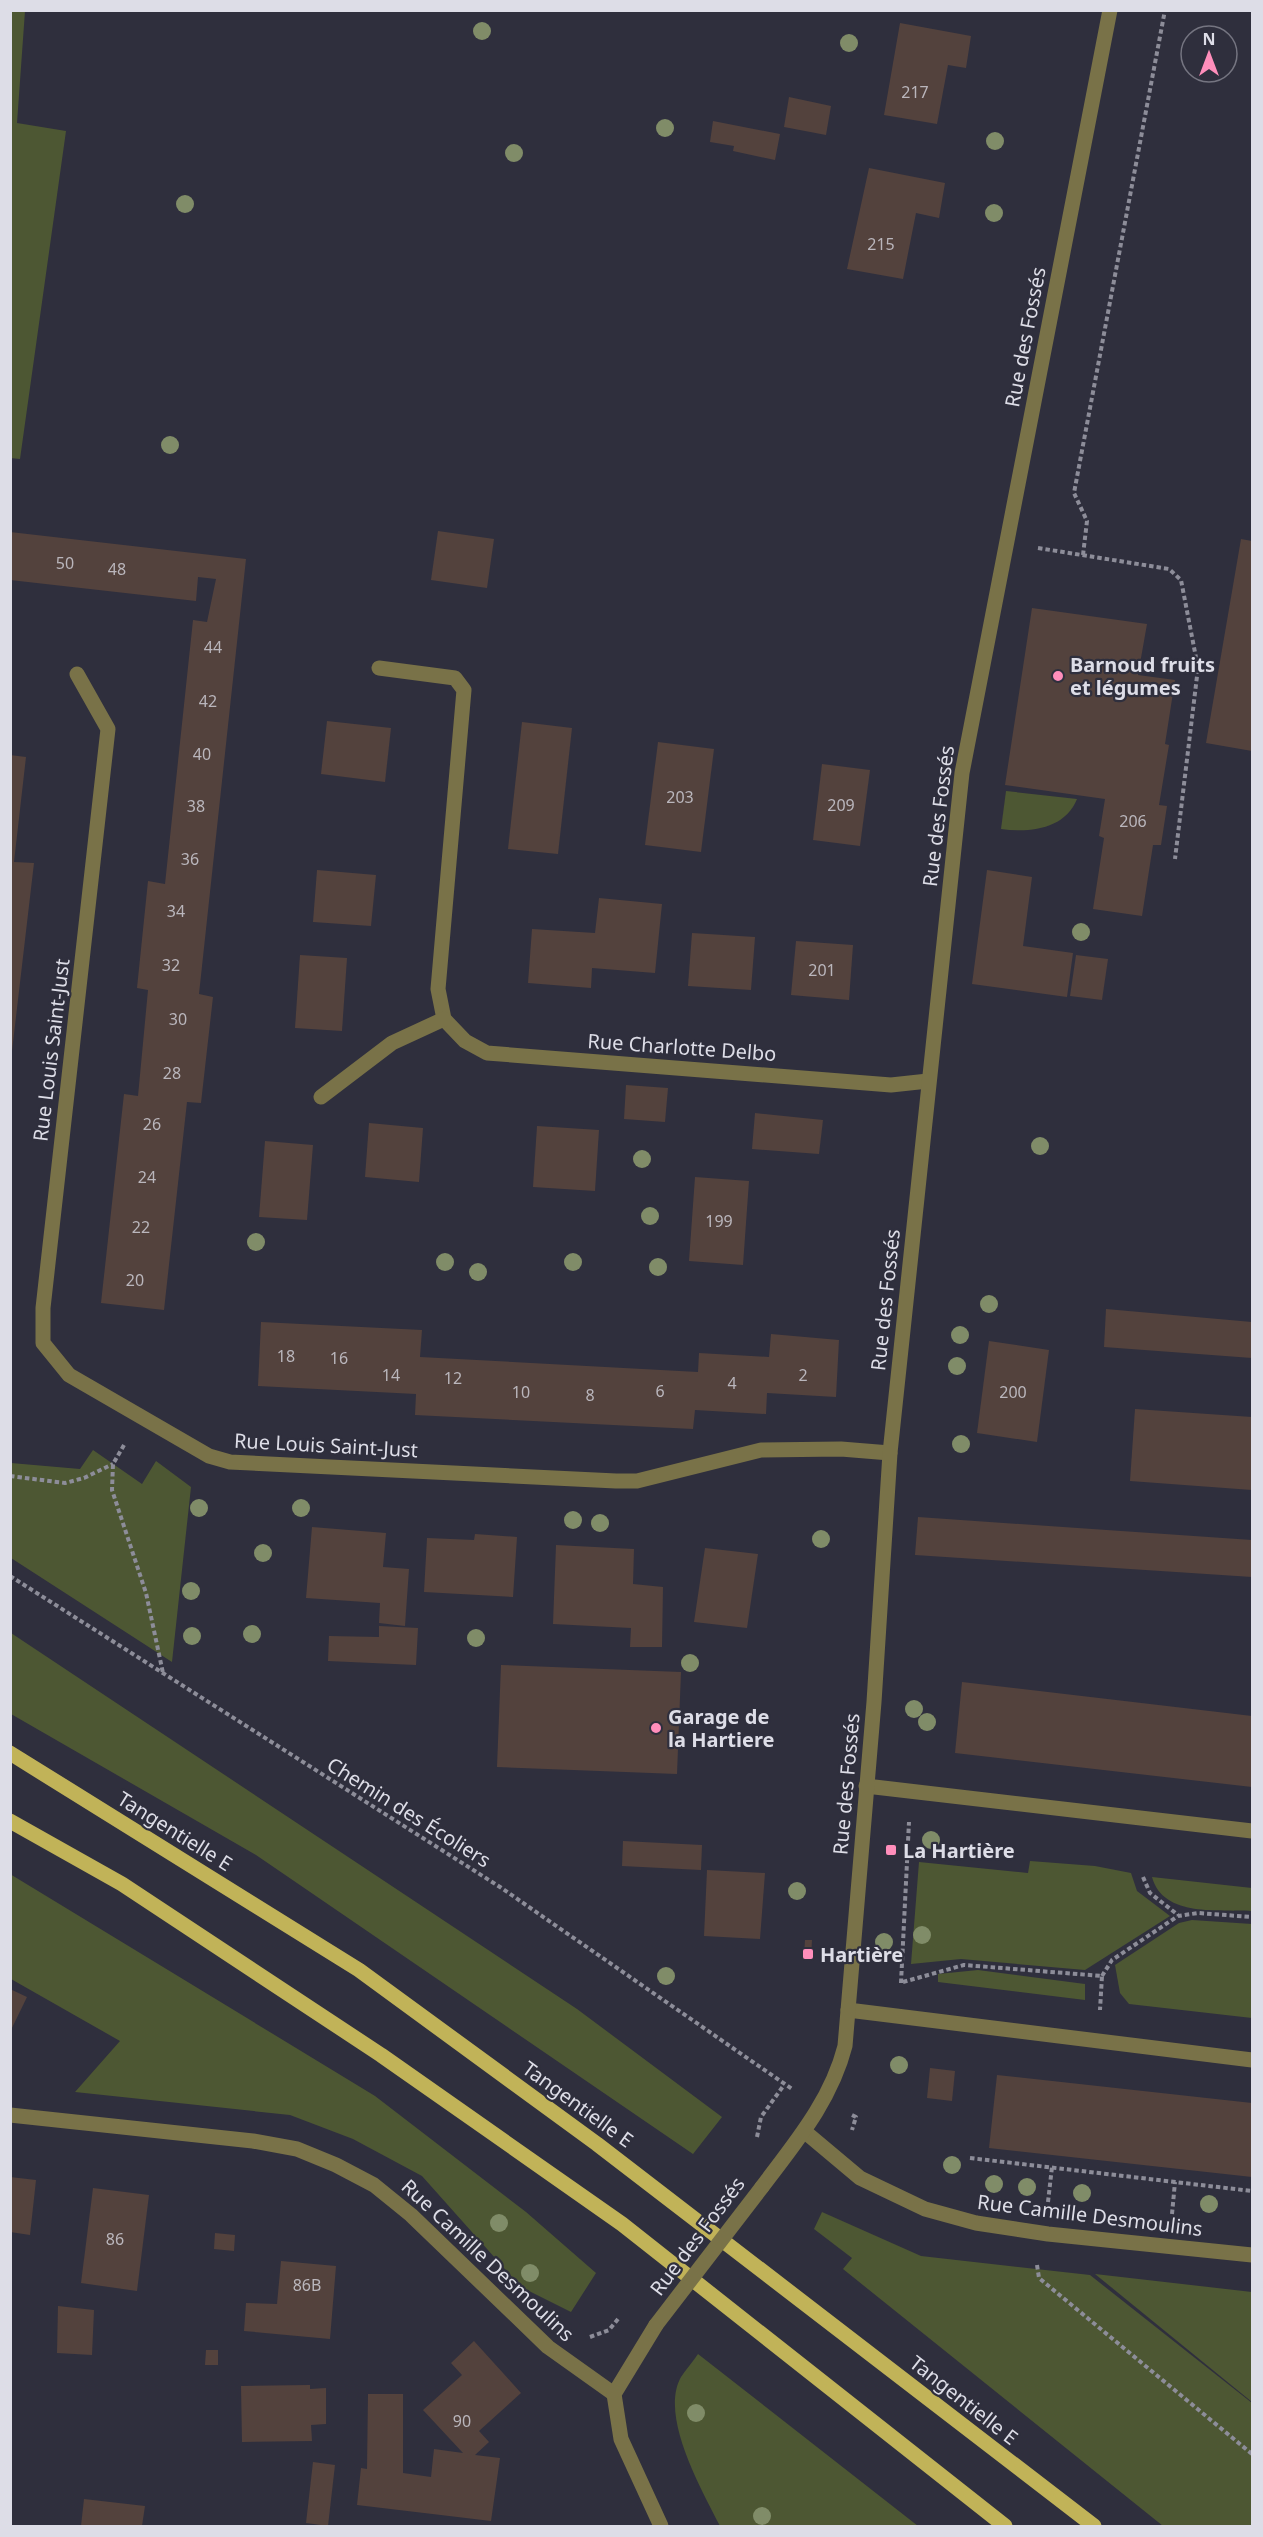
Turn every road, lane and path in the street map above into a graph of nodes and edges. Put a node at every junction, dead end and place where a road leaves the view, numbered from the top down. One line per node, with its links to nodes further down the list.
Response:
1 (1110, 10): 3 (street, Rue des Fossés)
2 (1165, 10): 4 (path)
3 (1007, 542): 4 (path); 9 (street, Rue des Fossés)
4 (1083, 555): 7 (path)
5 (379, 668): 8 (street)
6 (76, 674): 11 (street, Rue Louis Saint-Just)
7 (1175, 859)
8 (444, 1019): 9 (street, Rue Charlotte Delbo); 10 (street)
9 (928, 1081): 11 (street, Rue des Fossés)
10 (321, 1097)
11 (890, 1453): 16 (street, Rue des Fossés)
12 (10, 1476): 14 (path)
13 (10, 1576): 14 (path, Chemin des Écoliers)
14 (164, 1674): 31 (path, Chemin des Écoliers)
15 (10, 1753): 46 (main road, Tangentielle E)
16 (866, 1786): 17 (street); 26 (street, Rue des Fossés)
17 (910, 1792): 19 (street); 24 (path)
18 (10, 1821): 45 (main road)
19 (1252, 1832)
20 (1143, 1876): 21 (path)
21 (1178, 1916): 22 (path); 23 (path)
22 (1252, 1917)
23 (1102, 1976): 24 (path); 27 (path)
24 (902, 1983): 25 (path)
25 (902, 1992)
26 (848, 2010): 27 (street); 30 (street, Rue des Fossés)
27 (1098, 2041): 28 (street)
28 (1252, 2060)
29 (10, 2115): 42 (street, Rue Camille Desmoulins)
30 (804, 2132): 38 (street, Rue Camille Desmoulins); 42 (street, Rue des Fossés, bridge)
31 (752, 2144)
32 (970, 2158): 33 (path)
33 (1052, 2167): 34 (path); 36 (path)
34 (1175, 2182): 35 (path); 37 (path)
35 (1252, 2191)
36 (1048, 2206)
37 (1172, 2220)
38 (1252, 2255)
39 (1037, 2260): 43 (path)
40 (622, 2316): 41 (path)
41 (580, 2334)
42 (614, 2394): 44 (street)
43 (1252, 2454)
44 (661, 2526)
45 (1005, 2526)
46 (1094, 2526)

